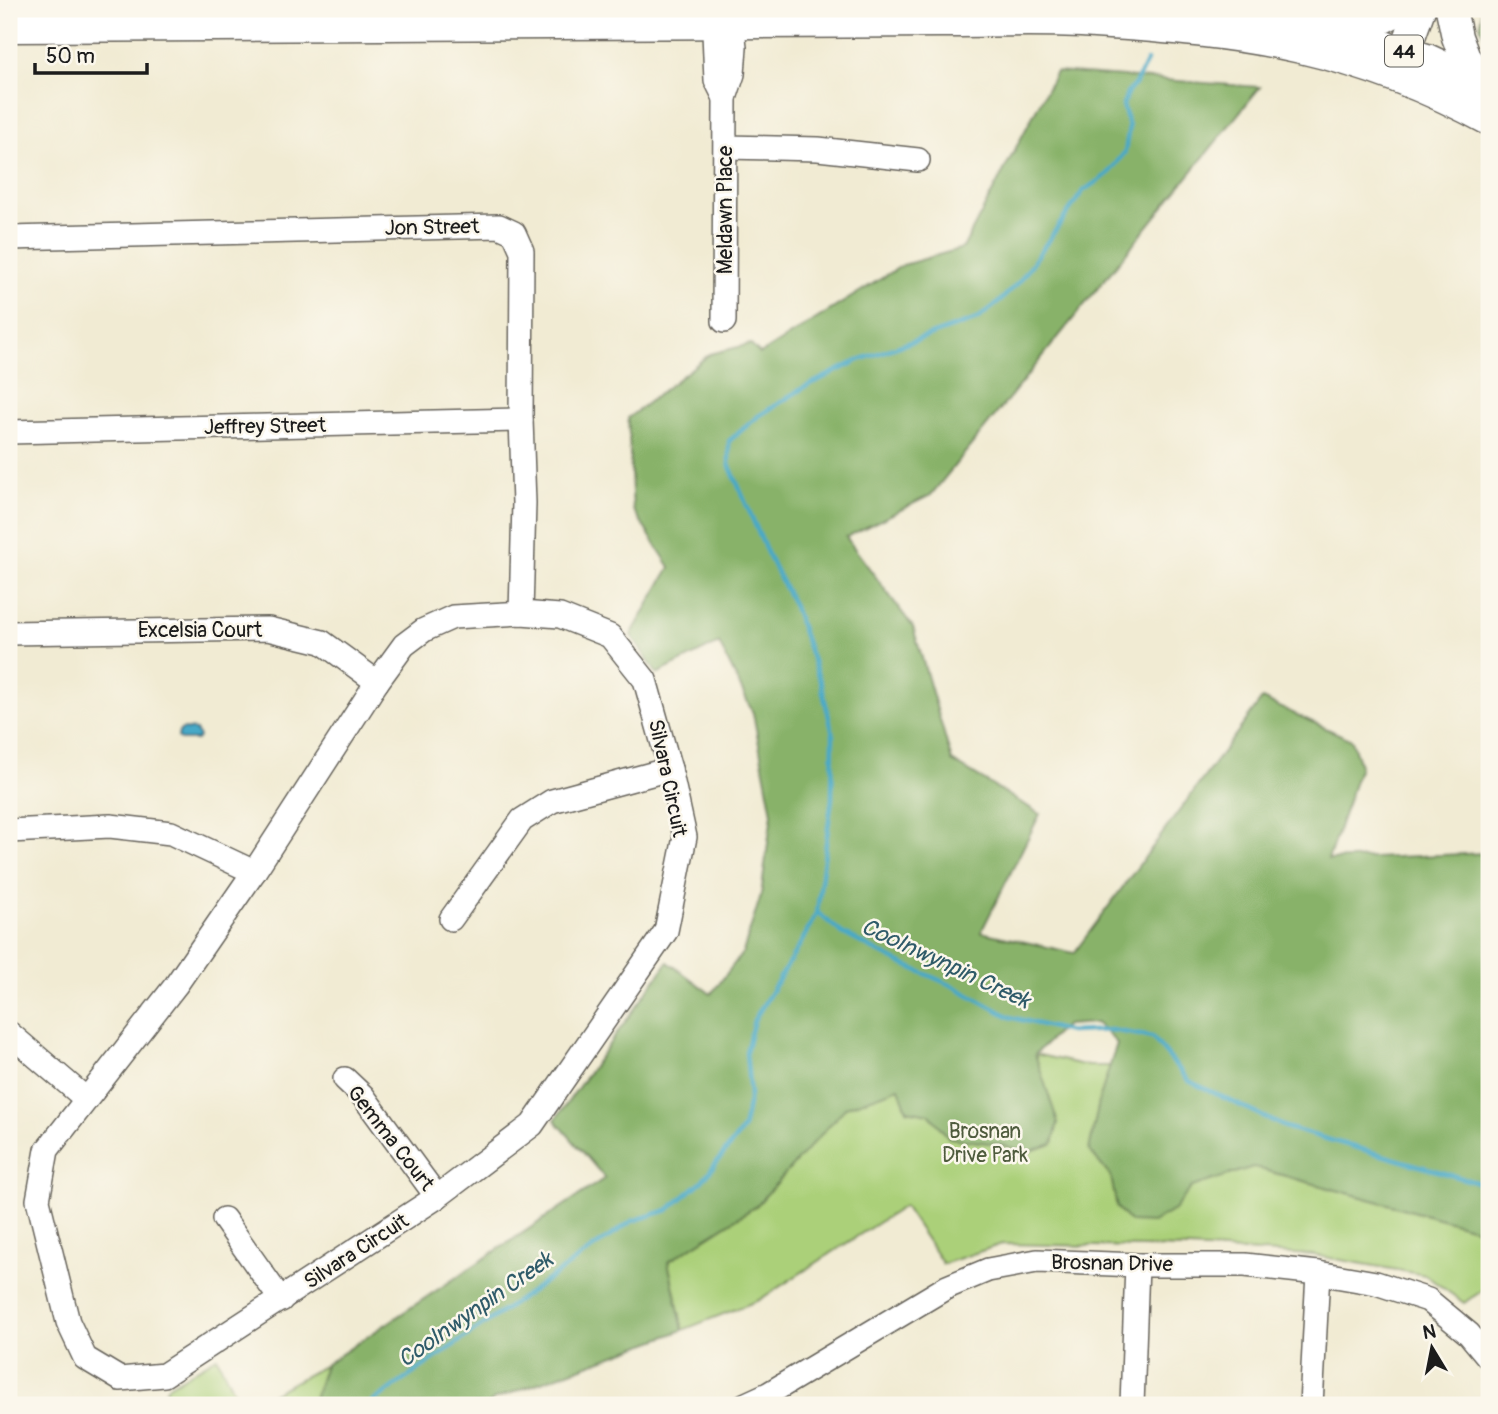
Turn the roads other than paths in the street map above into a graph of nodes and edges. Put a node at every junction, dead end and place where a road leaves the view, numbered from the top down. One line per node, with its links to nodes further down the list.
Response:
1 (1192, 9): 7 (main road, 44)
2 (1400, 9): 7 (main road)
3 (1420, 9): 9 (main road)
4 (1445, 9): 9 (main road)
5 (1451, 9): 10 (main road)
6 (722, 16): 8 (main road, 44); 9 (main road, 44); 12 (street, Meldawn Place)
7 (1314, 25): 9 (main road, 44)
8 (9, 27)
9 (1411, 68): 10 (main road, 44); 11 (main road, 44)
10 (1487, 87)
11 (1489, 120)
12 (726, 146): 13 (street); 15 (street, Meldawn Place)
13 (918, 160)
14 (9, 238): 16 (street, Jon Street)
15 (724, 321)
16 (520, 420): 17 (street, Jeffrey Street); 18 (street, Jon Street)
17 (9, 432)
18 (521, 612): 20 (street, Silvara Circuit); 21 (street, Silvara Circuit)
19 (9, 633): 20 (street, Excelsia Court)
20 (377, 682): 23 (street, Silvara Circuit)
21 (670, 769): 24 (street); 28 (street, Silvara Circuit)
22 (9, 831): 23 (street)
23 (254, 872): 27 (street, Silvara Circuit)
24 (451, 919)
25 (9, 1033): 27 (street)
26 (345, 1079): 28 (street, Gemma Court)
27 (86, 1099): 32 (street, Silvara Circuit)
28 (437, 1197): 32 (street, Silvara Circuit)
29 (224, 1219): 32 (street)
30 (1137, 1265): 31 (street, Brosnan Drive); 34 (street, Brosnan Drive); 36 (street)
31 (1318, 1273): 33 (street, Brosnan Drive); 37 (street)
32 (281, 1300)
33 (1489, 1358)
34 (771, 1400): 35 (street, Brosnan Drive)
35 (744, 1405)
36 (1132, 1405)
37 (1311, 1405)

